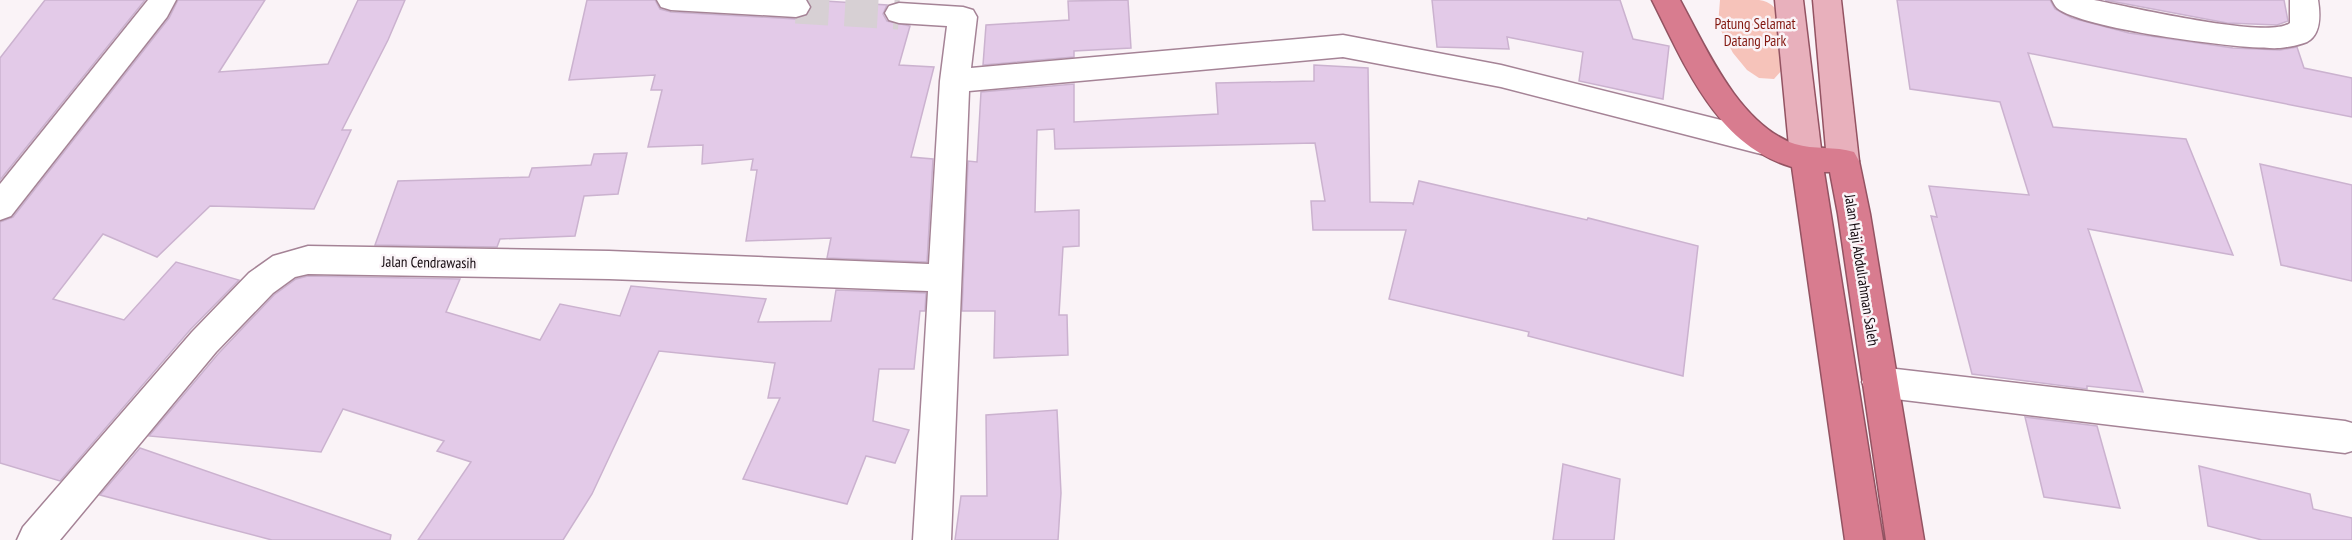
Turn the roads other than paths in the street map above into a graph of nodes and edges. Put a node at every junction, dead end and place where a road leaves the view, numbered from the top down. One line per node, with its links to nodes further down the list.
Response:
1 (162, 0): 15 (street)
2 (671, 0): 8 (street)
3 (1666, 0): 12 (highway)
4 (1789, 0): 13 (main road)
5 (1827, 0): 14 (main road, Jalan Haji Abdulrahman Saleh)
6 (2066, 0): 7 (street)
7 (2304, 0)
8 (796, 7)
9 (963, 9): 10 (street); 11 (street)
10 (899, 13)
11 (955, 81): 12 (street); 16 (street)
12 (1761, 142): 13 (highway)
13 (1806, 157): 14 (highway); 21 (highway)
14 (1843, 161): 17 (highway, Jalan Haji Abdulrahman Saleh)
15 (0, 207)
16 (945, 278): 19 (street, Jalan Cendrawasih); 20 (street)
17 (1880, 382): 18 (street); 22 (highway, Jalan Haji Abdulrahman Saleh)
18 (2345, 437)
19 (36, 540)
20 (932, 540)
21 (1864, 540)
22 (1905, 540)

